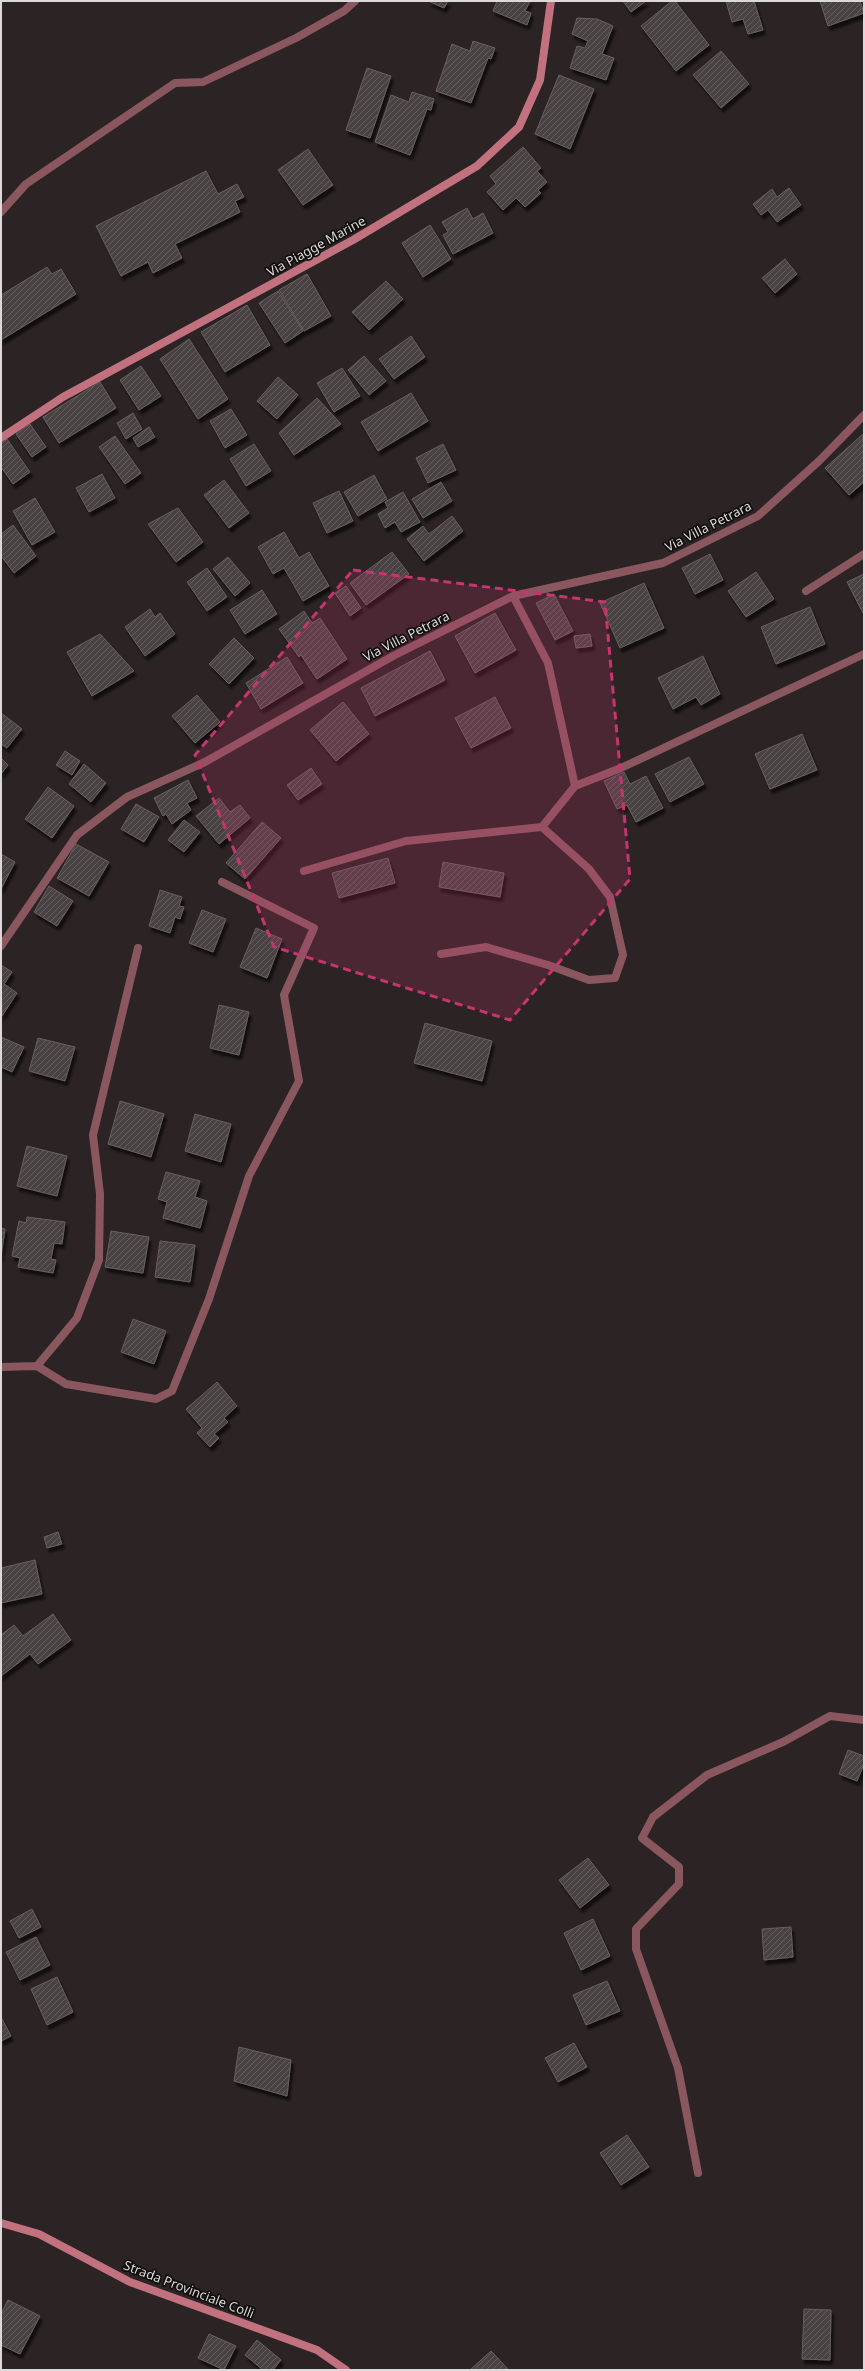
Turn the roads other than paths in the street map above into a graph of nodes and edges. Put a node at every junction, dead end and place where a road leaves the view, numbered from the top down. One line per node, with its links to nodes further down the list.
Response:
1 (355, 1): 3 (street)
2 (551, 1): 5 (street, Via Piagge Marine)
3 (1, 212)
4 (864, 415): 8 (street, Via Villa Petrara)
5 (1, 438)
6 (864, 554): 7 (street)
7 (806, 591)
8 (513, 596): 10 (street); 14 (street, Via Villa Petrara)
9 (864, 654): 10 (street)
10 (575, 786): 11 (street)
11 (542, 827): 12 (street); 16 (street)
12 (304, 871)
13 (222, 882): 17 (street)
14 (1, 946)
15 (138, 948): 17 (street)
16 (441, 954)
17 (38, 1366): 18 (street)
18 (1, 1367)
19 (864, 1720): 20 (street)
20 (698, 2173)
21 (1, 2223): 22 (street, Strada Provinciale Colli)
22 (346, 2370)

